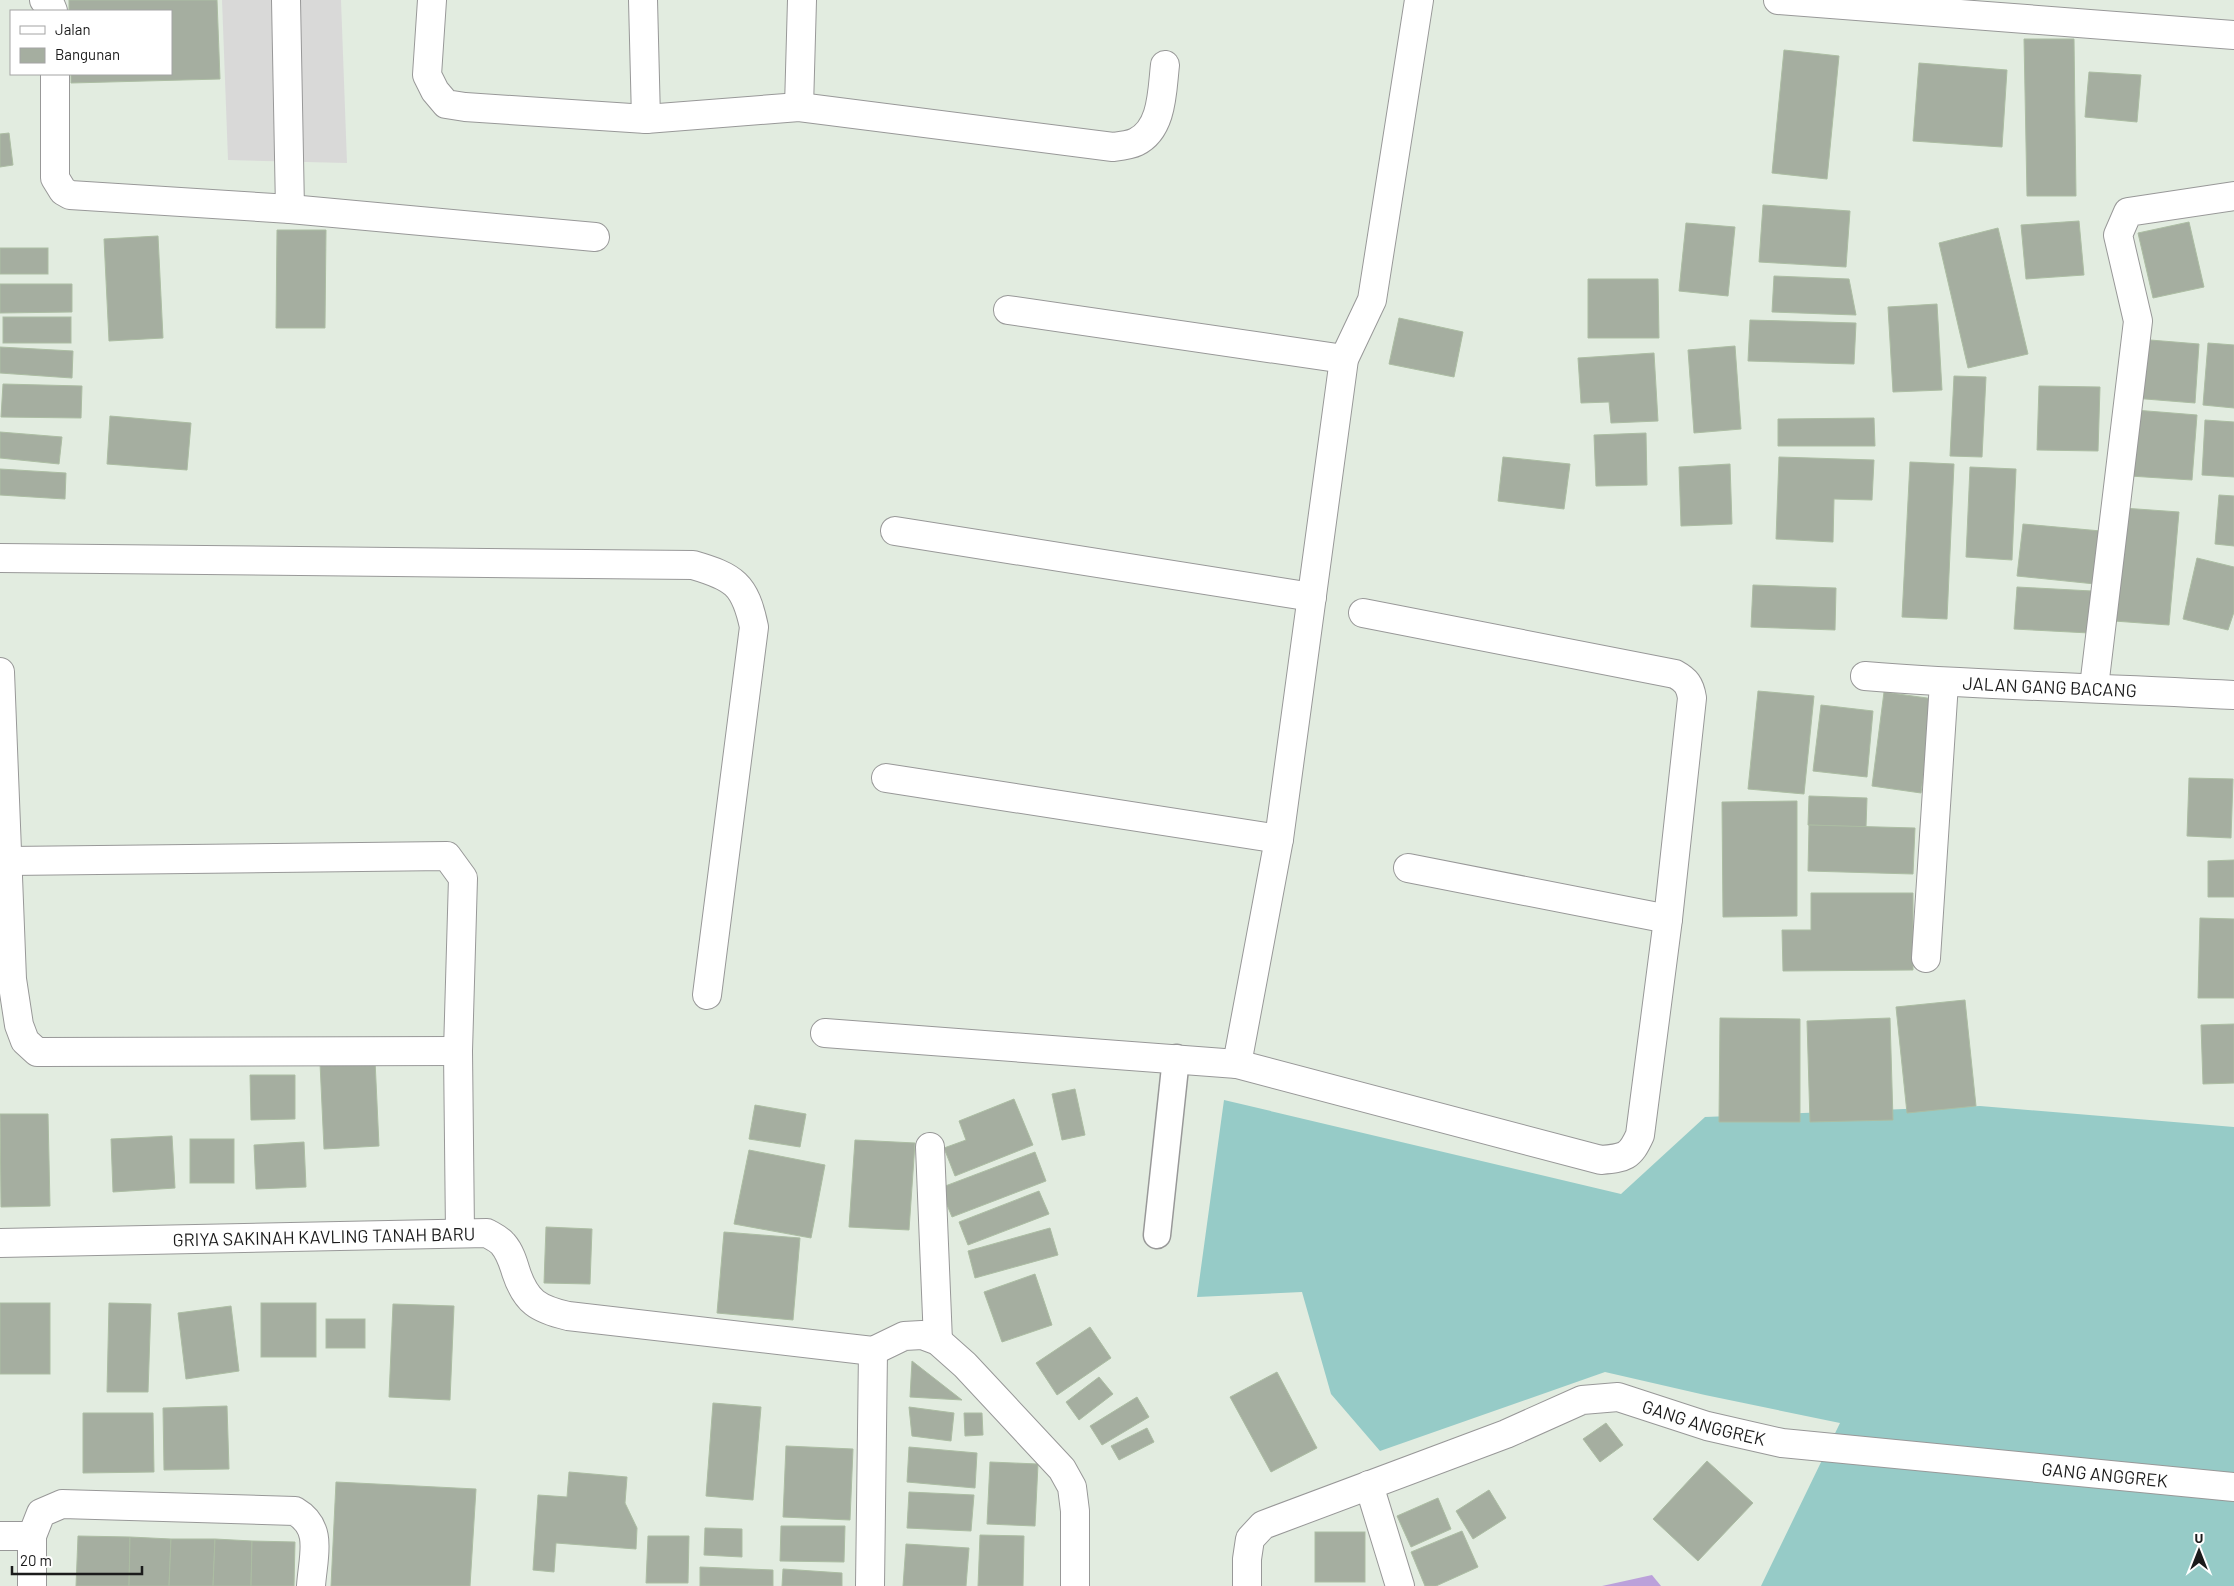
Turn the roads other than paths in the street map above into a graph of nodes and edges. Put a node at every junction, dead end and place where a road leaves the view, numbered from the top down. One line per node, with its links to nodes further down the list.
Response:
1 (44, 0): 9 (street)
2 (286, 0): 16 (street)
3 (432, 0): 14 (street)
4 (643, 0): 14 (street)
5 (802, 0): 13 (street)
6 (1419, 0): 19 (street)
7 (1778, 0): 8 (street)
8 (1790, 0): 10 (street)
9 (53, 10)
10 (2234, 35)
11 (1165, 65): 13 (street)
12 (55, 75): 16 (street)
13 (799, 107): 14 (street)
14 (646, 119)
15 (2234, 196): 27 (street)
16 (290, 209): 17 (street)
17 (594, 237)
18 (1008, 310): 19 (street)
19 (1344, 359): 22 (street)
20 (895, 531): 22 (street)
21 (0, 558): 35 (street)
22 (1312, 597): 30 (street)
23 (1363, 613): 33 (street)
24 (0, 672): 31 (street)
25 (1865, 676): 26 (street, JALAN GANG BACANG)
26 (1944, 683): 27 (street, JALAN GANG BACANG); 34 (street)
27 (2094, 687): 28 (street, JALAN GANG BACANG)
28 (2234, 695)
29 (886, 778): 30 (street)
30 (1278, 839): 39 (street)
31 (8, 861): 37 (street); 37 (street)
32 (1408, 868): 33 (street)
33 (1668, 919): 39 (street)
34 (1926, 958)
35 (707, 995)
36 (825, 1033): 38 (street)
37 (458, 1051): 41 (street)
38 (1176, 1058): 39 (street); 42 (lane)
39 (1237, 1064)
40 (930, 1147): 44 (street)
41 (460, 1233): 43 (street, GRIYA SAKINAH KAVLING TANAH BARU); 45 (street, GRIYA SAKINAH KAVLING TANAH BARU)
42 (1157, 1235)
43 (0, 1243)
44 (938, 1340): 45 (street); 53 (street)
45 (873, 1351): 52 (street)
46 (1369, 1485): 47 (street, GANG ANGGREK); 54 (street, GANG ANGGREK); 55 (street)
47 (2234, 1486)
48 (0, 1536): 49 (street)
49 (32, 1536): 50 (street); 51 (street)
50 (32, 1586)
51 (311, 1586)
52 (870, 1586)
53 (1075, 1586)
54 (1247, 1586)
55 (1400, 1586)

